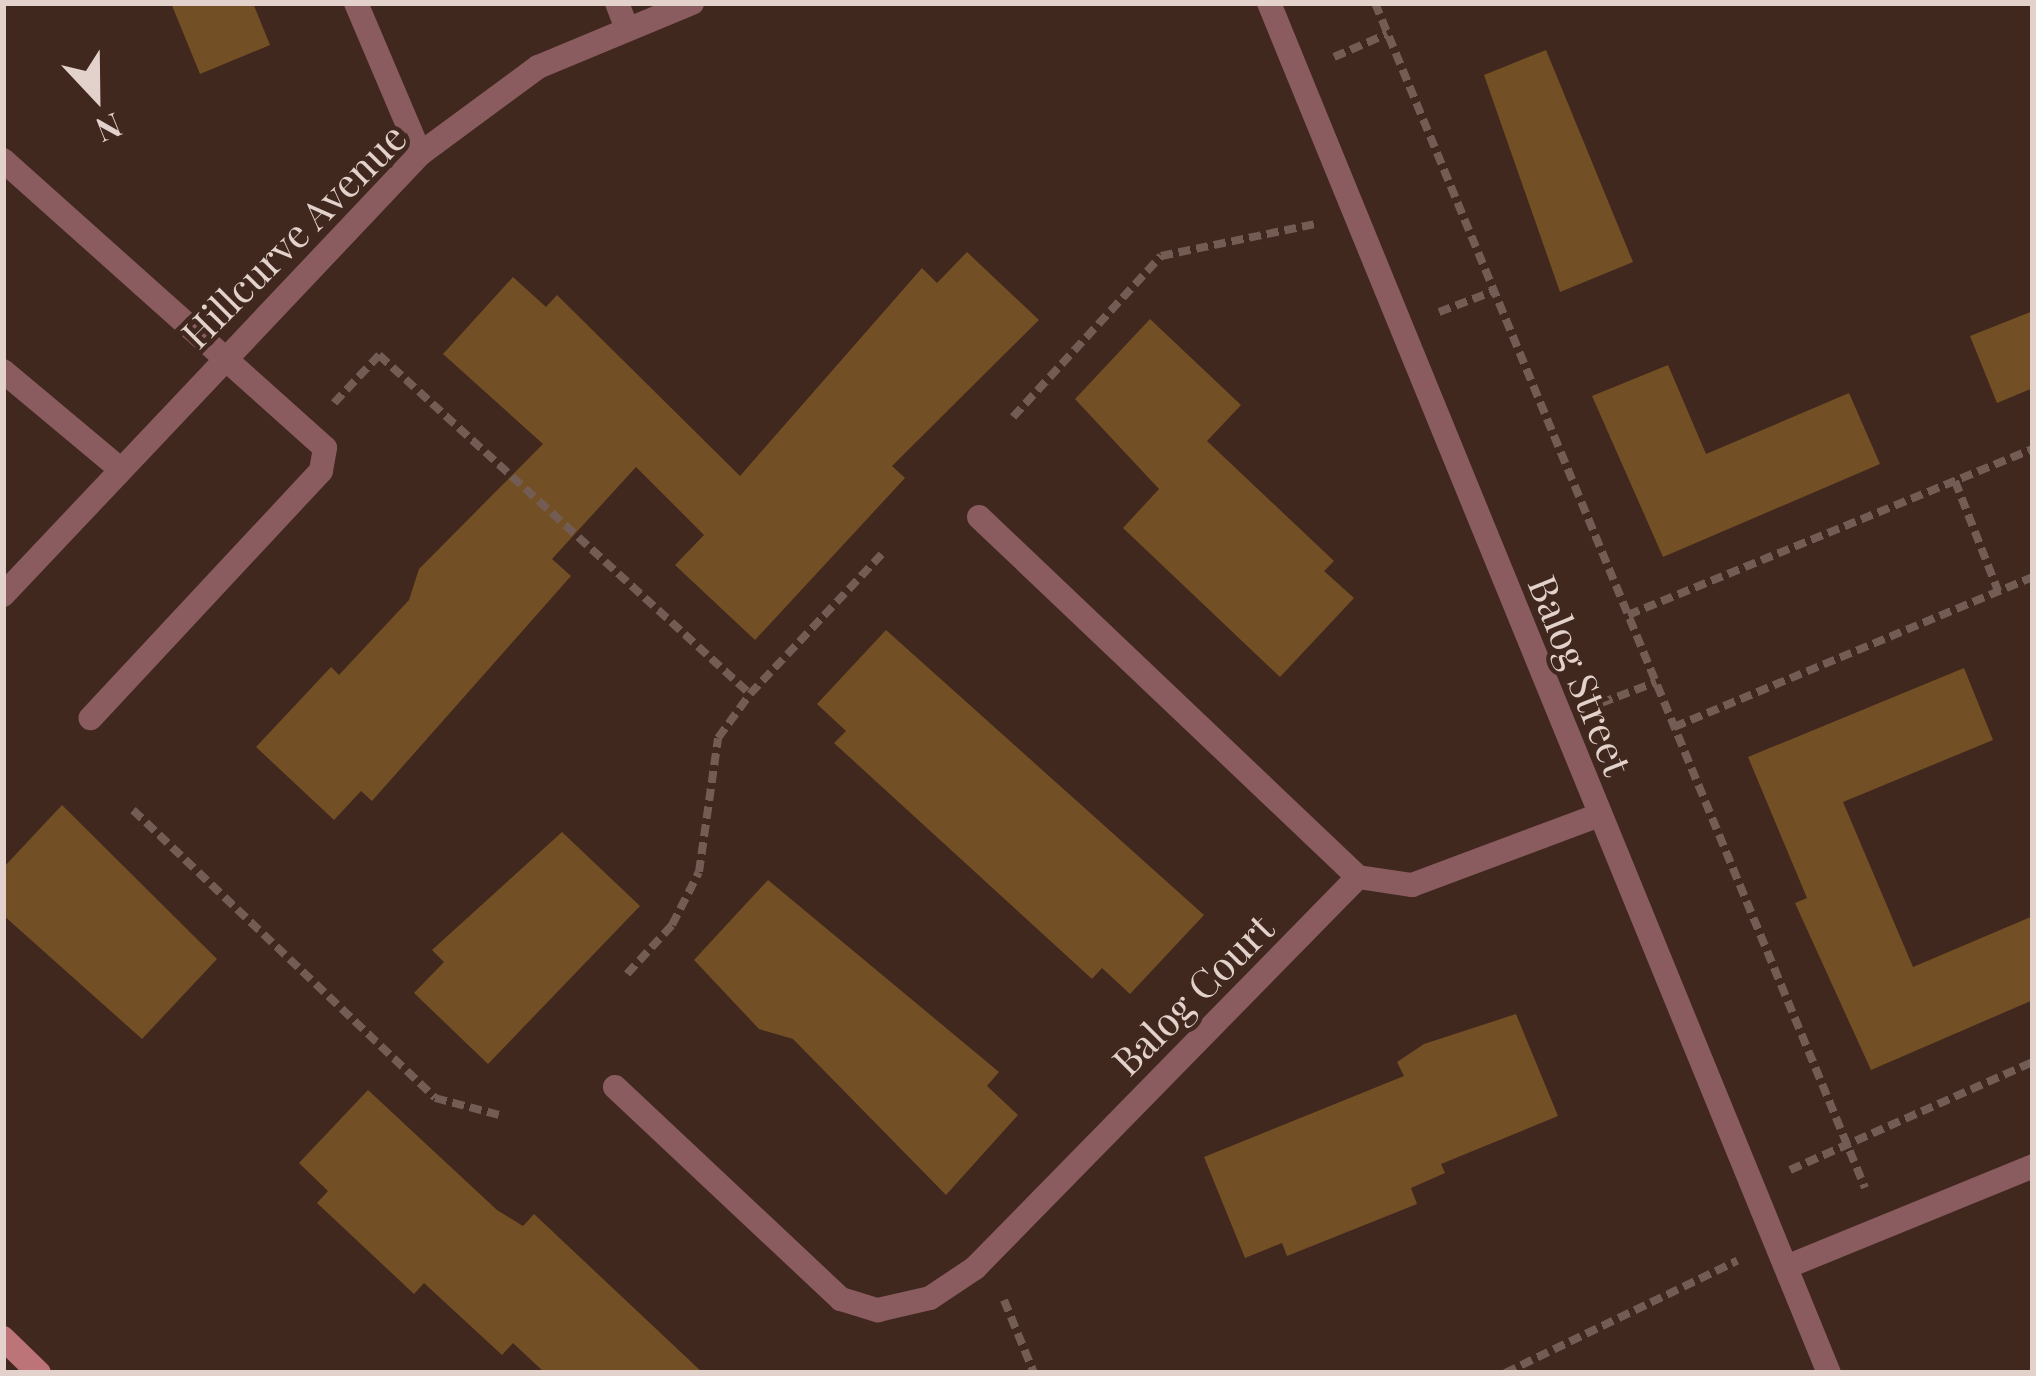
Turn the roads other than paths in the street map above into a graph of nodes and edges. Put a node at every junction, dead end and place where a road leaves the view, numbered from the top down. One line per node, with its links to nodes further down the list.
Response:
1 (356, 3): 6 (street)
2 (616, 3): 5 (street)
3 (692, 3): 5 (street, Hillcurve Avenue)
4 (1269, 3): 14 (street, Balog Street)
5 (627, 29): 6 (street, Hillcurve Avenue)
6 (420, 154): 8 (street, Hillcurve Avenue)
7 (3, 160): 8 (street)
8 (227, 352): 10 (street, Hillcurve Avenue); 13 (street)
9 (3, 371): 10 (street)
10 (119, 469): 12 (street, Hillcurve Avenue)
11 (979, 517): 15 (street)
12 (3, 595)
13 (91, 718)
14 (1599, 814): 15 (street); 18 (street, Balog Street)
15 (1358, 877): 16 (street, Balog Court)
16 (615, 1087)
17 (2033, 1166): 18 (street)
18 (1786, 1267): 21 (street, Balog Street)
19 (3, 1339): 20 (main road)
20 (39, 1373)
21 (1829, 1373)

